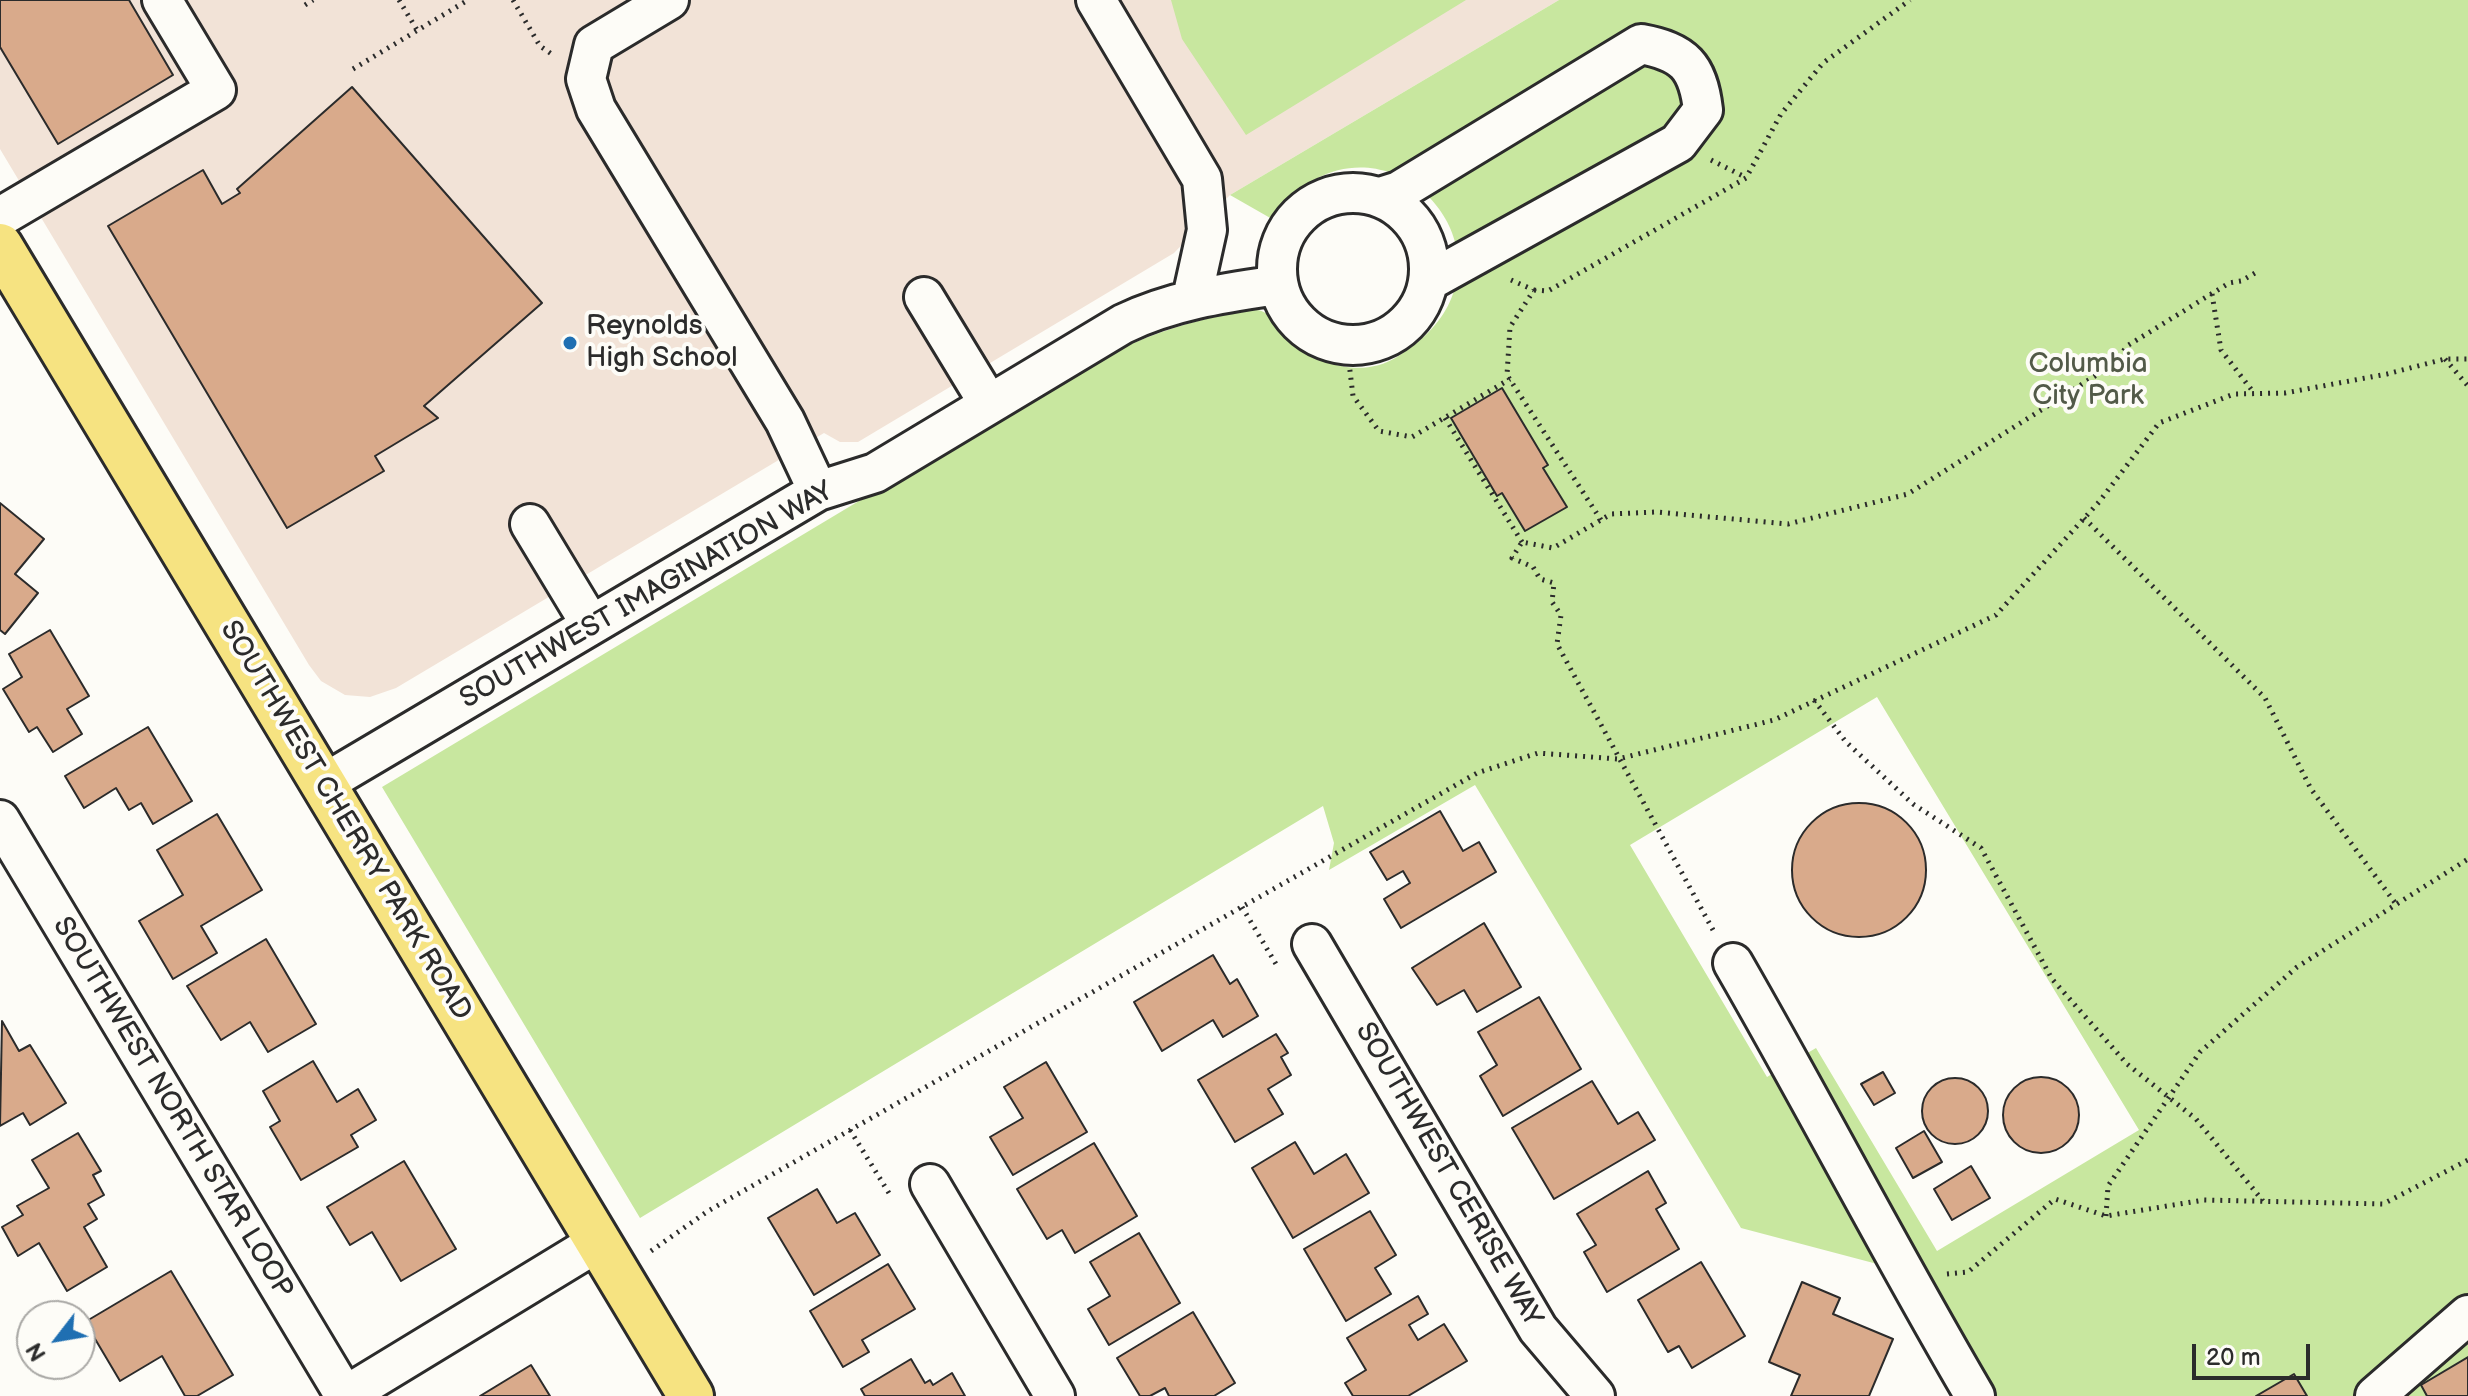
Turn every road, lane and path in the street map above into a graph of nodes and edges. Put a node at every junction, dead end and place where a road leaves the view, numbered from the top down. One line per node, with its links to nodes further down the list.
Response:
1 (162, 0): 14 (street)
2 (313, 0): 9 (path)
3 (399, 0): 10 (path)
4 (468, 0): 10 (path)
5 (513, 0): 12 (path)
6 (669, 0): 12 (street)
7 (1096, 0): 23 (street)
8 (1910, 0): 20 (path)
9 (305, 5)
10 (417, 30): 11 (path)
11 (353, 69)
12 (586, 79): 32 (street)
13 (1380, 197): 18 (street); 18 (street); 19 (street)
14 (0, 217)
15 (0, 246): 40 (main road, SOUTHWEST CHERRY PARK ROAD)
16 (2255, 273): 21 (path)
17 (1501, 276): 20 (path)
18 (1429, 281): 24 (street)
19 (1278, 285): 23 (street, SOUTHWEST IMAGINATION WAY); 24 (street)
20 (1534, 290): 27 (path)
21 (2212, 294): 29 (path); 34 (path)
22 (924, 297): 30 (street)
23 (1192, 298): 30 (street, SOUTHWEST IMAGINATION WAY)
24 (1347, 346): 31 (path)
25 (2445, 359): 26 (path); 28 (path); 29 (path)
26 (2468, 359)
27 (1510, 379): 31 (path); 34 (path)
28 (2468, 386)
29 (2255, 394): 33 (path)
30 (989, 404): 32 (street, SOUTHWEST IMAGINATION WAY)
31 (1445, 418): 36 (path)
32 (818, 491): 37 (street, SOUTHWEST IMAGINATION WAY)
33 (2084, 518): 38 (path); 43 (path)
34 (1601, 520): 36 (path)
35 (530, 524): 37 (street)
36 (1522, 542): 39 (path)
37 (591, 625): 40 (street, SOUTHWEST IMAGINATION WAY)
38 (1814, 700): 39 (path); 46 (path)
39 (1618, 759): 45 (path); 47 (path)
40 (323, 784): 52 (main road, SOUTHWEST CHERRY PARK ROAD)
41 (0, 820): 56 (street, SOUTHWEST NORTH STAR LOOP)
42 (2468, 859): 43 (path)
43 (2396, 904): 46 (path)
44 (1312, 944): 59 (street, SOUTHWEST CERISE WAY)
45 (1733, 963): 53 (street)
46 (2168, 1097): 50 (path); 51 (path)
47 (850, 1130): 49 (path); 52 (path)
48 (2468, 1160): 50 (path)
49 (930, 1184): 58 (street)
50 (2263, 1201): 51 (path)
51 (2106, 1216): 53 (path)
52 (607, 1257): 56 (street); 57 (main road, SOUTHWEST CHERRY PARK ROAD)
53 (1905, 1277): 60 (street)
54 (2468, 1315): 55 (street)
55 (2380, 1395)
56 (345, 1396)
57 (691, 1396)
58 (1055, 1396)
59 (1595, 1396)
60 (1975, 1396)

